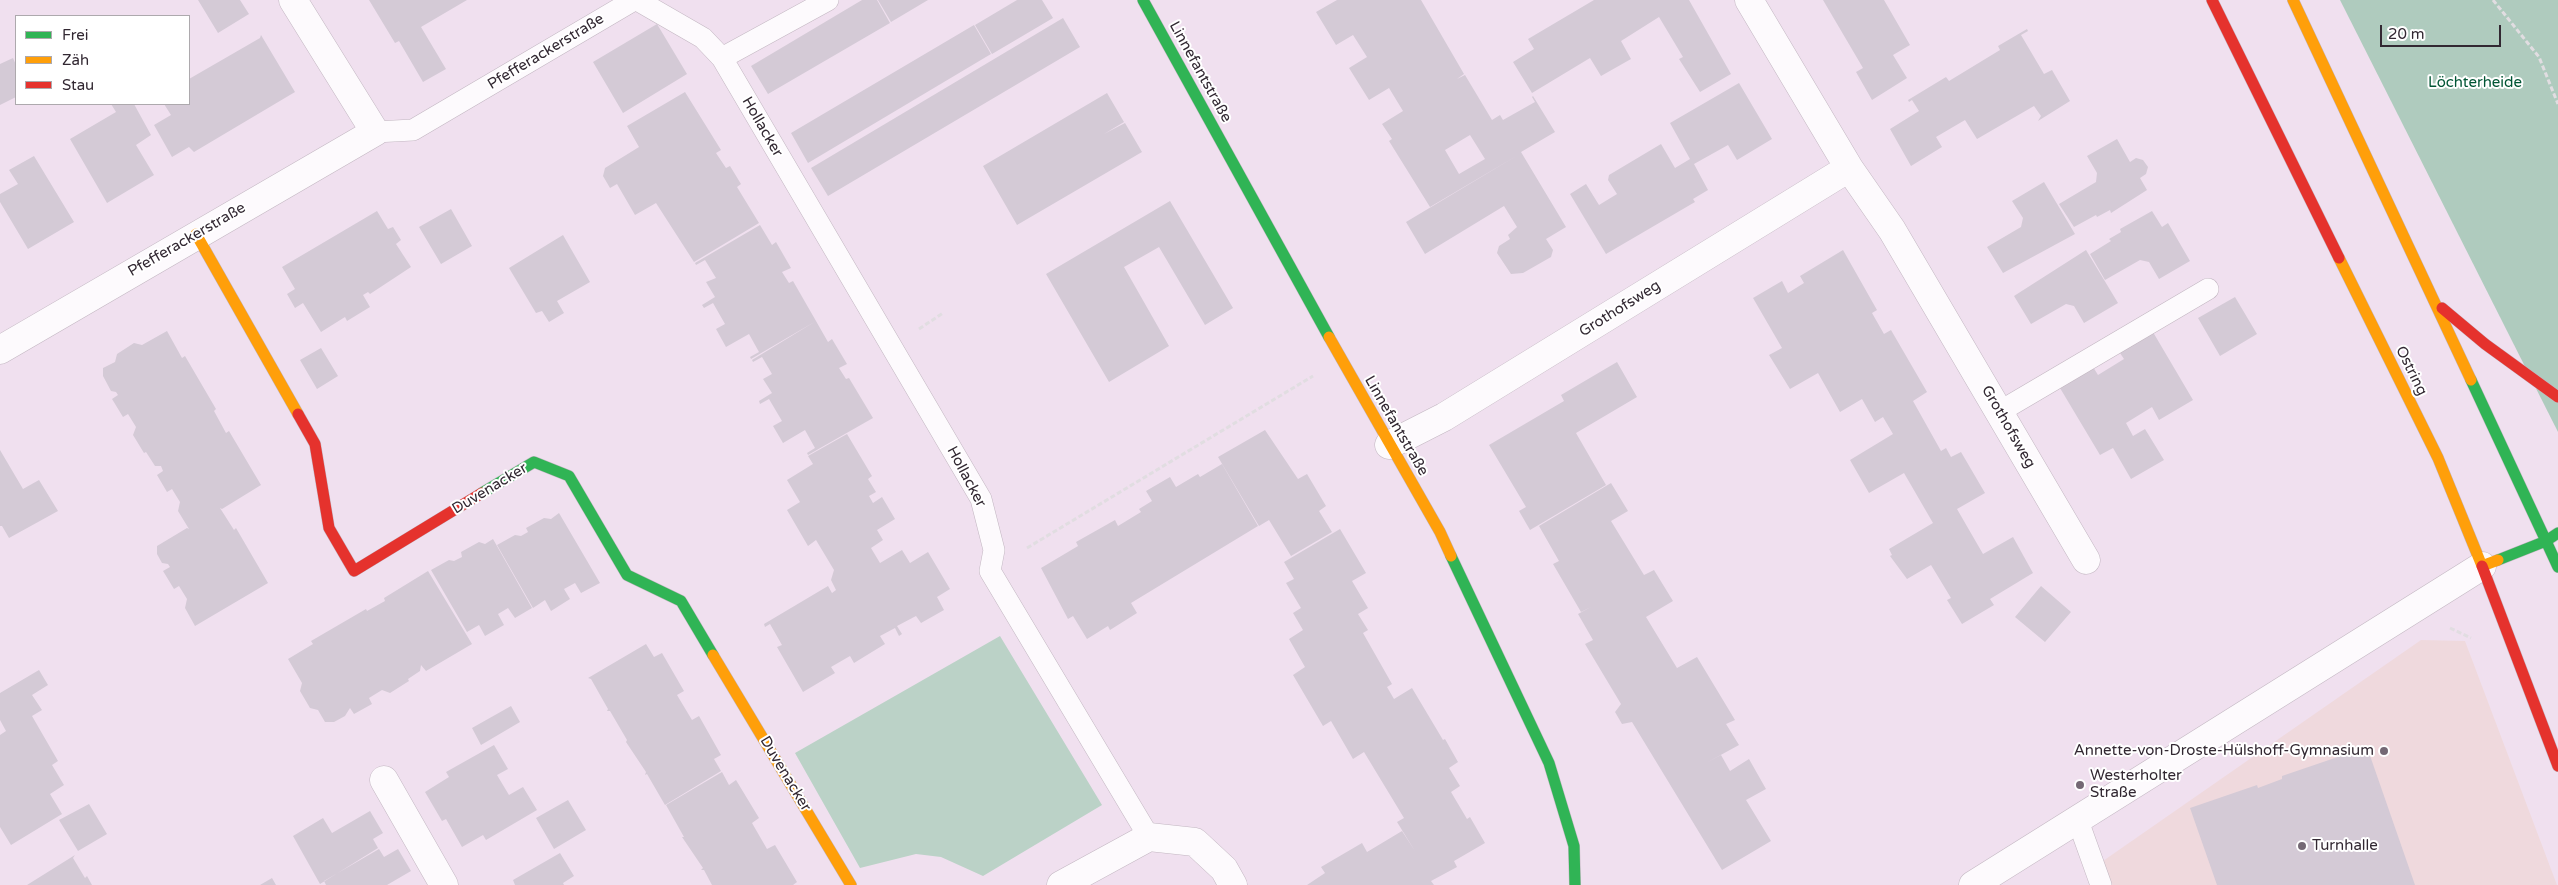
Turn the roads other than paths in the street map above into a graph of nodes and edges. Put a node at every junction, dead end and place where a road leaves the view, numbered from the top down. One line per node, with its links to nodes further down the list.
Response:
1 (293, 0): 9 (street)
2 (636, 0): 8 (lane, Pfefferackerstraße); 9 (lane, Pfefferackerstraße)
3 (828, 0): 8 (lane)
4 (1143, 0): 17 (street, Linnefantstraße)
5 (1749, 0): 10 (street, Grothofsweg)
6 (2212, 0): 21 (street, Ostring)
7 (2293, 0): 13 (street)
8 (722, 58): 26 (lane, Hollacker)
9 (375, 132): 11 (street, Pfefferackerstraße)
10 (1848, 168): 16 (street, Grothofsweg); 17 (street, Grothofsweg)
11 (196, 234): 14 (street, Pfefferackerstraße); 28 (street, Duvenacker)
12 (2208, 288): 16 (lane)
13 (2435, 302): 15 (street); 19 (street)
14 (0, 350)
15 (2558, 397)
16 (1999, 412): 20 (street, Grothofsweg)
17 (1389, 445): 31 (street, Linnefantstraße)
18 (2558, 534): 19 (street)
19 (2546, 541): 21 (street); 22 (street)
20 (2086, 560)
21 (2482, 566): 23 (street, Ostring); 25 (street)
22 (2558, 567)
23 (2558, 766)
24 (384, 780): 27 (street)
25 (2077, 818): 32 (street); 33 (lane)
26 (1149, 837): 29 (street); 30 (street)
27 (444, 885)
28 (852, 885)
29 (1062, 885)
30 (1233, 885)
31 (1575, 885)
32 (1973, 885)
33 (2101, 885)

